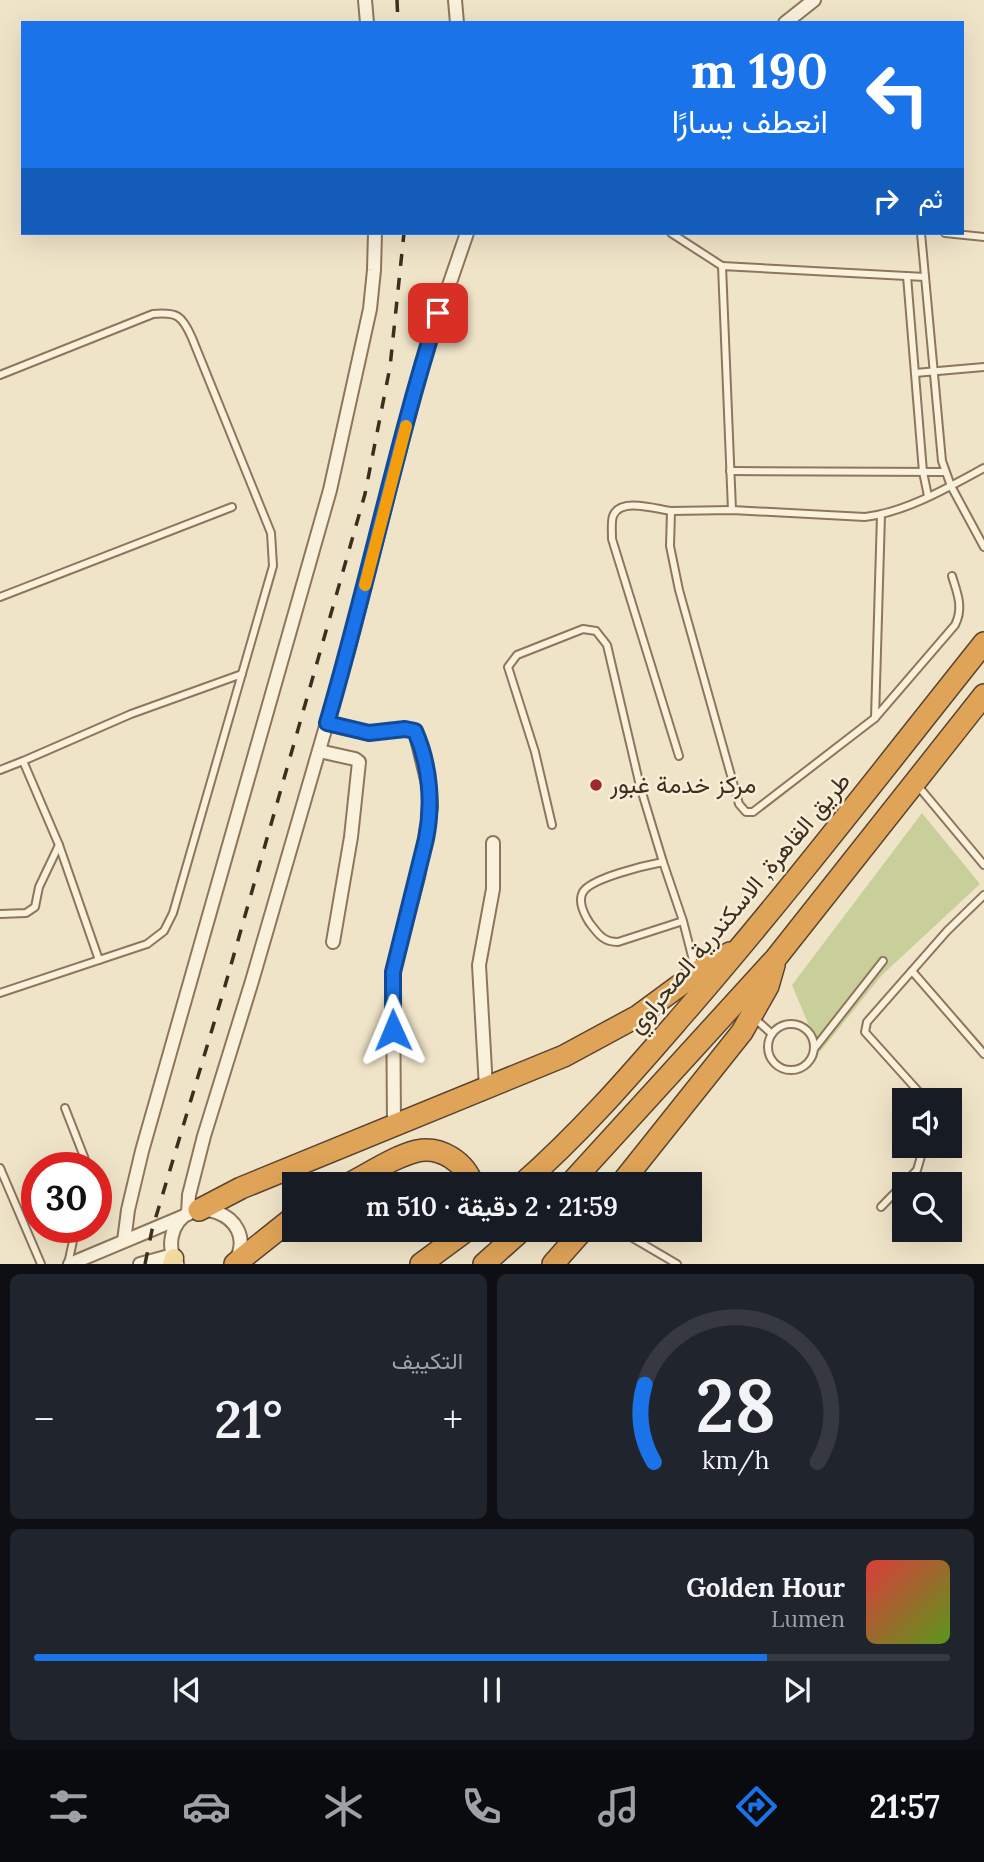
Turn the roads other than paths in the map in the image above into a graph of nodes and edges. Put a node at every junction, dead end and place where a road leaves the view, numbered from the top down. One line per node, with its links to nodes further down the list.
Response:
1 (365, 0): 4 (street)
2 (455, 0): 5 (street)
3 (814, 0): 6 (street)
4 (367, 21)
5 (457, 21)
6 (788, 21)
7 (375, 235): 78 (street)
8 (466, 235): 37 (street)
9 (674, 235): 13 (lane)
10 (921, 235): 15 (lane)
11 (964, 235): 12 (lane)
12 (984, 237)
13 (722, 266): 14 (lane); 21 (lane)
14 (907, 276): 15 (lane); 18 (lane)
15 (925, 277): 17 (lane)
16 (984, 367): 17 (lane)
17 (933, 372): 18 (lane); 23 (lane)
18 (915, 373): 22 (lane)
19 (0, 375): 34 (lane)
20 (984, 468): 24 (lane)
21 (730, 471): 22 (lane); 27 (lane)
22 (923, 472): 23 (lane); 25 (lane)
23 (945, 472): 24 (lane)
24 (951, 486): 25 (lane); 30 (lane)
25 (928, 495): 29 (lane)
26 (232, 506): 32 (lane)
27 (732, 510): 28 (lane); 29 (lane)
28 (671, 511): 36 (lane); 39 (lane)
29 (881, 515): 36 (lane)
30 (984, 547)
31 (952, 576): 36 (lane)
32 (0, 596)
33 (984, 641): 52 (highway, طريق القاهرة, الاسكندرية الصحراوي)
34 (242, 674): 40 (lane); 54 (lane)
35 (984, 695): 42 (highway)
36 (875, 718)
37 (327, 723): 38 (street); 66 (street)
38 (319, 751): 51 (street); 76 (street)
39 (679, 756)
40 (23, 761): 41 (lane); 45 (lane)
41 (0, 770)
42 (915, 782): 47 (lane); 53 (highway)
43 (552, 825): 46 (lane)
44 (493, 843): 63 (street)
45 (59, 845): 49 (lane); 54 (lane)
46 (663, 862): 50 (lane); 50 (lane)
47 (984, 865)
48 (984, 895): 56 (lane)
49 (0, 914)
50 (683, 921): 57 (lane)
51 (333, 942)
52 (738, 950): 57 (highway); 72 (highway, طريق القاهرة, الاسكندرية الصحراوي)
53 (776, 958): 59 (highway); 73 (highway)
54 (99, 960): 58 (lane)
55 (883, 961): 61 (lane)
56 (912, 971): 62 (lane); 64 (lane)
57 (696, 973): 63 (highway)
58 (0, 993)
59 (752, 1016): 60 (lane); 74 (highway)
60 (772, 1034): 61 (lane); 61 (lane)
61 (814, 1049)
62 (984, 1054)
63 (486, 1088): 66 (highway)
64 (915, 1088)
65 (65, 1108): 67 (lane)
66 (394, 1126): 76 (highway)
67 (82, 1152)
68 (920, 1158): 75 (lane)
69 (0, 1168): 85 (lane)
70 (374, 1172): 71 (highway)
71 (467, 1172)
72 (535, 1172)
73 (581, 1172)
74 (630, 1172)
75 (881, 1207)
76 (191, 1213): 78 (street); 84 (street); 88 (street)
77 (282, 1227): 88 (highway)
78 (124, 1241): 86 (street)
79 (452, 1242): 89 (highway)
80 (509, 1242): 90 (highway)
81 (573, 1242): 91 (highway)
82 (639, 1242): 92 (lane)
83 (73, 1243): 86 (lane)
84 (174, 1260): 87 (street)
85 (41, 1264)
86 (69, 1264)
87 (140, 1264)
88 (235, 1264)
89 (421, 1264)
90 (484, 1264)
91 (554, 1264)
92 (677, 1264)

